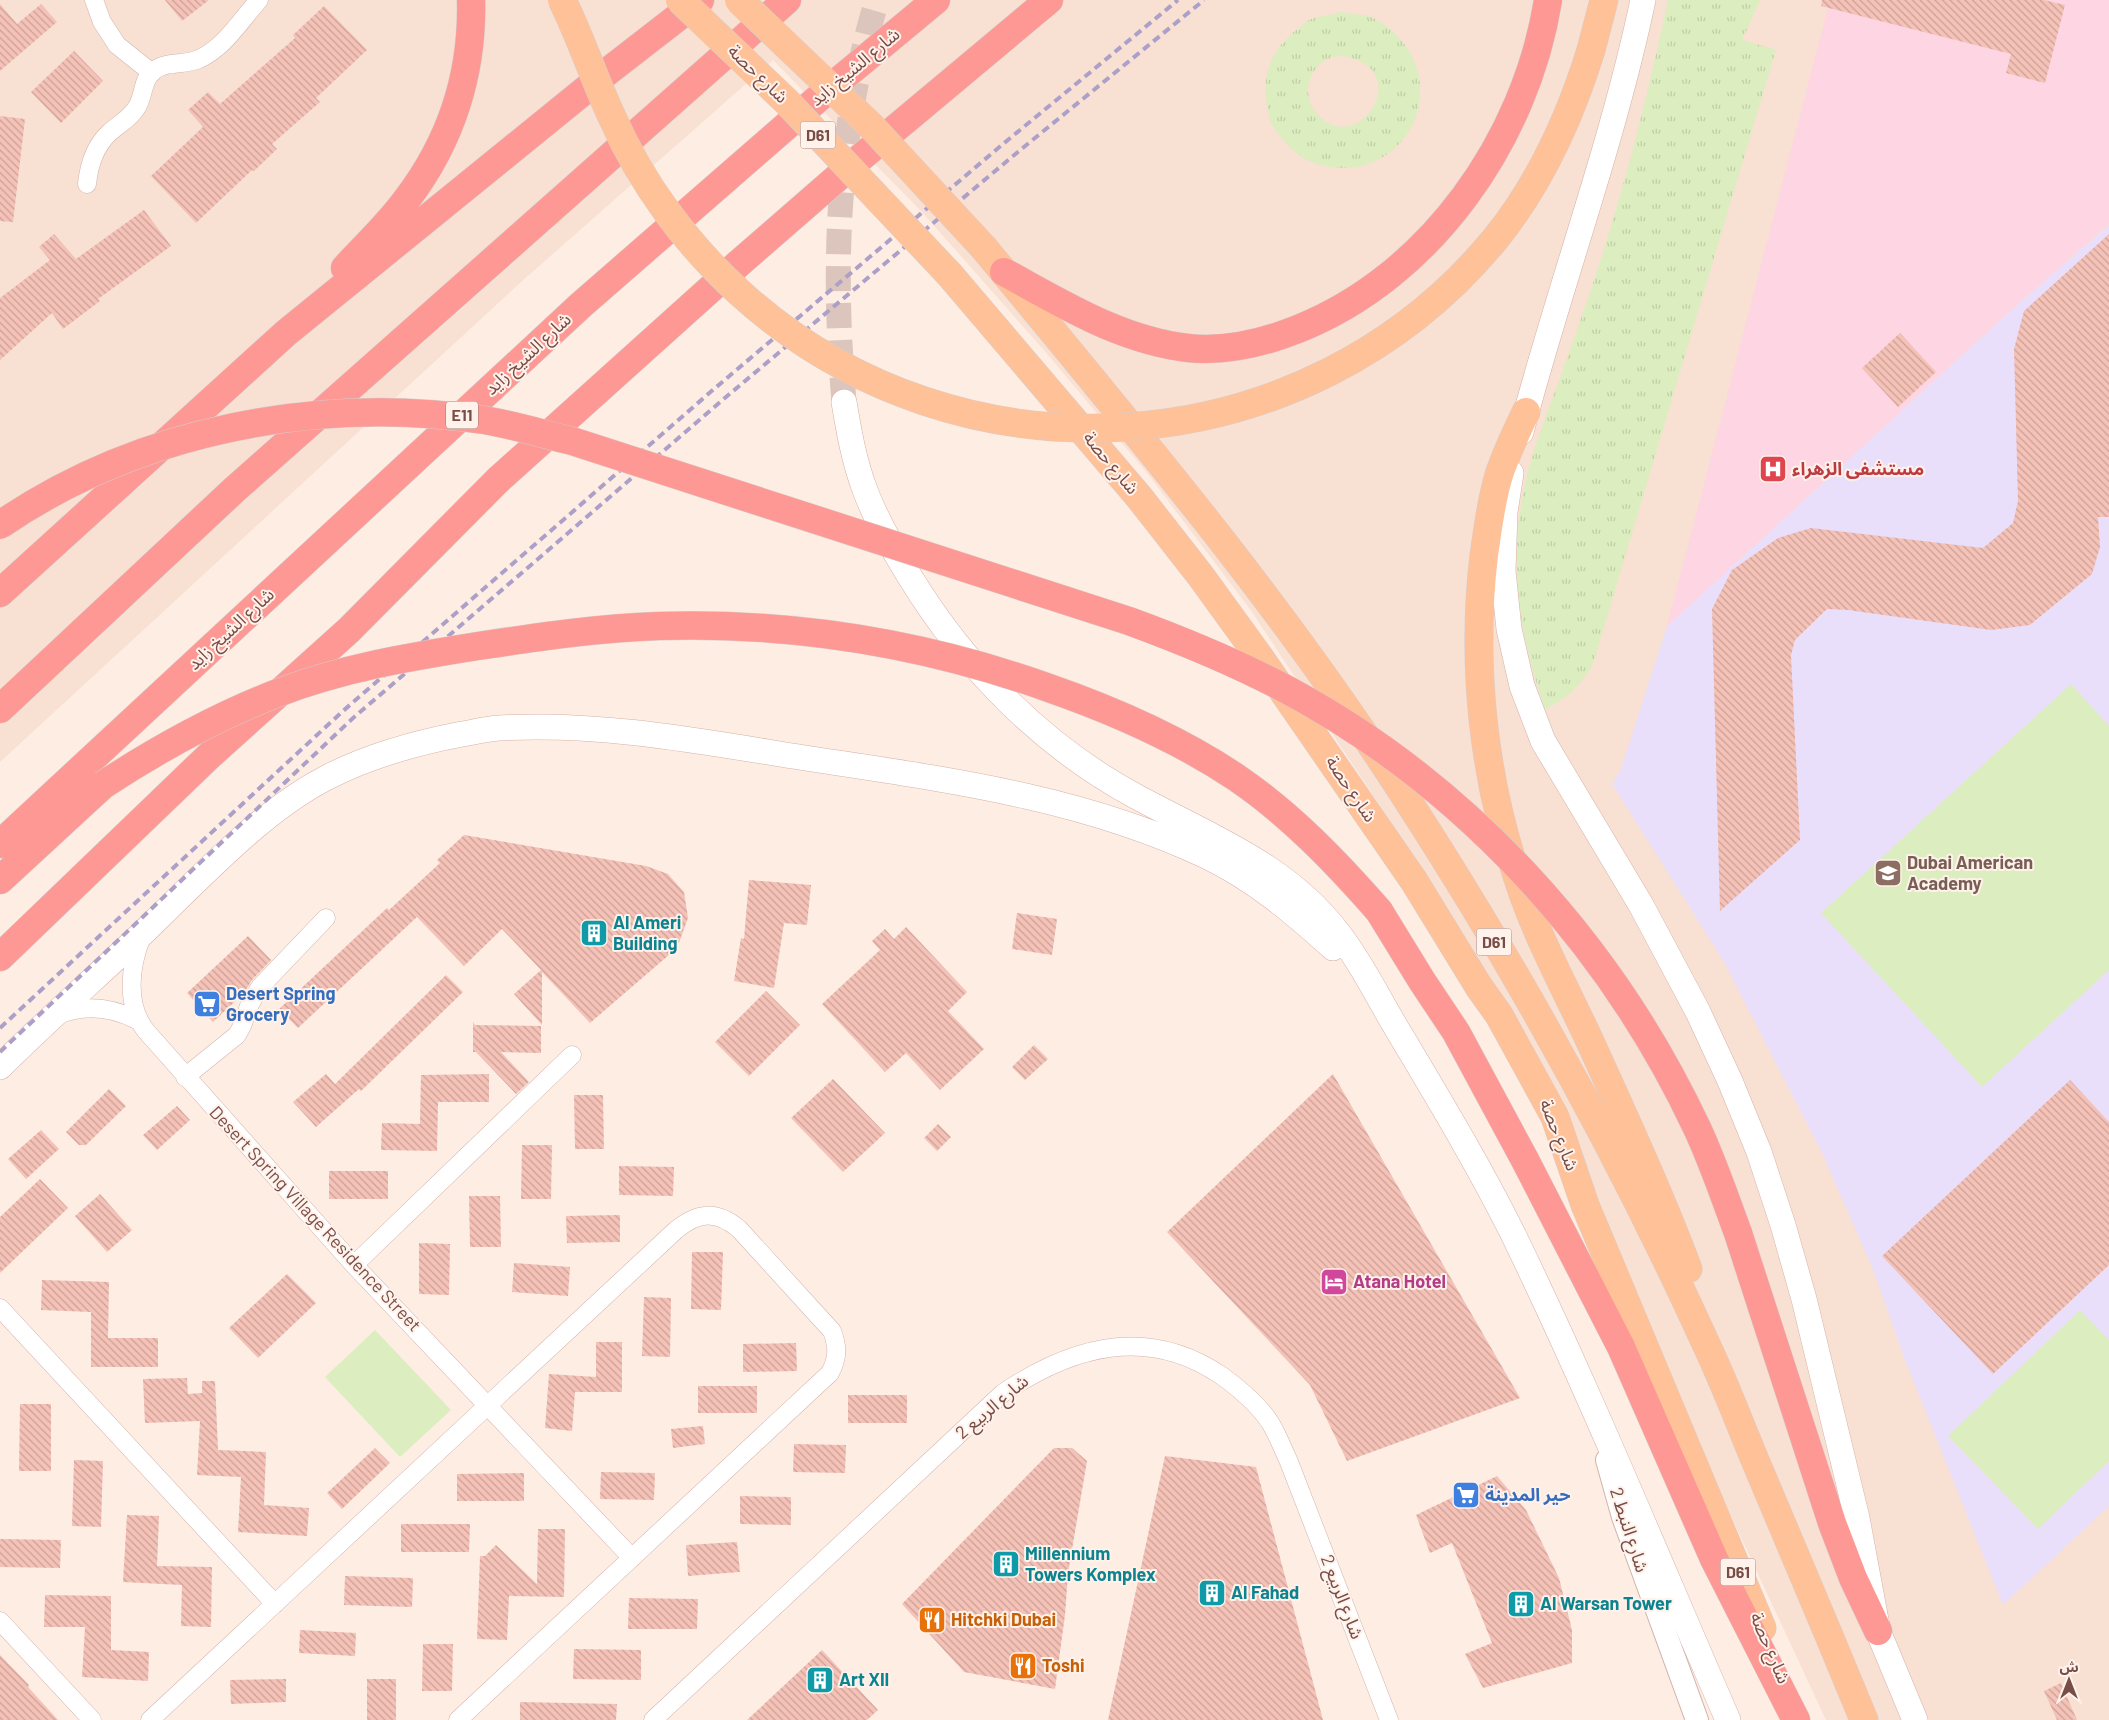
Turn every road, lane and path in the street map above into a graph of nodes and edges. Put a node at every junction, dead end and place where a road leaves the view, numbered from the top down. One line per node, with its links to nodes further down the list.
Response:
1 (94, 0): 16 (street)
2 (259, 0): 16 (street)
3 (471, 0): 19 (highway)
4 (562, 0): 13 (main road, bridge)
5 (680, 0): 55 (main road, شارع حصة / D61, bridge)
6 (700, 0): 19 (highway)
7 (739, 0): 18 (main road, شارع حصة / D61, bridge)
8 (787, 0): 24 (highway)
9 (936, 0): 25 (highway, شارع الشيخ زايد / E11)
10 (1049, 0): 15 (highway)
11 (1069, 0): 15 (highway)
12 (1548, 0): 18 (highway)
13 (1604, 0)
14 (1643, 0): 21 (main road)
15 (977, 61): 27 (highway)
16 (152, 73): 17 (street)
17 (87, 184)
18 (1004, 272): 40 (main road, شارع حصة / D61)
19 (286, 333): 23 (highway)
20 (844, 402): 32 (main road)
21 (1526, 412): 40 (main road); 46 (main road)
22 (0, 525): 46 (highway, bridge)
23 (0, 593)
24 (0, 709)
25 (0, 844)
26 (0, 880): 54 (highway, bridge)
27 (56, 902): 30 (highway); 31 (highway)
28 (326, 918): 37 (street)
29 (143, 933): 32 (main road); 33 (main road); 34 (street)
30 (0, 942)
31 (0, 957)
32 (1374, 991): 41 (main road)
33 (52, 1017): 34 (street, Desert Spring Village Residence Street); 36 (main road)
34 (141, 1026): 37 (street, Desert Spring Village Residence Street)
35 (572, 1055): 38 (street)
36 (0, 1066)
37 (186, 1077): 38 (street, Desert Spring Village Residence Street)
38 (354, 1265): 42 (street, Desert Spring Village Residence Street)
39 (0, 1308): 44 (street)
40 (1707, 1346): 56 (main road, شارع حصة / D61)
41 (1588, 1394): 52 (street, شارع النبط 2); 53 (main road)
42 (488, 1405): 43 (street, Desert Spring Village Residence Street); 43 (street); 44 (street)
43 (632, 1558): 49 (street)
44 (275, 1604): 48 (street)
45 (0, 1621): 47 (street)
46 (1878, 1631): 57 (main road)
47 (92, 1720)
48 (150, 1720)
49 (458, 1720)
50 (653, 1720): 51 (street, شارع الربيع 2)
51 (1389, 1720)
52 (1697, 1720)
53 (1728, 1720)
54 (1796, 1720)
55 (1801, 1720)
56 (1864, 1720)
57 (1915, 1720)

